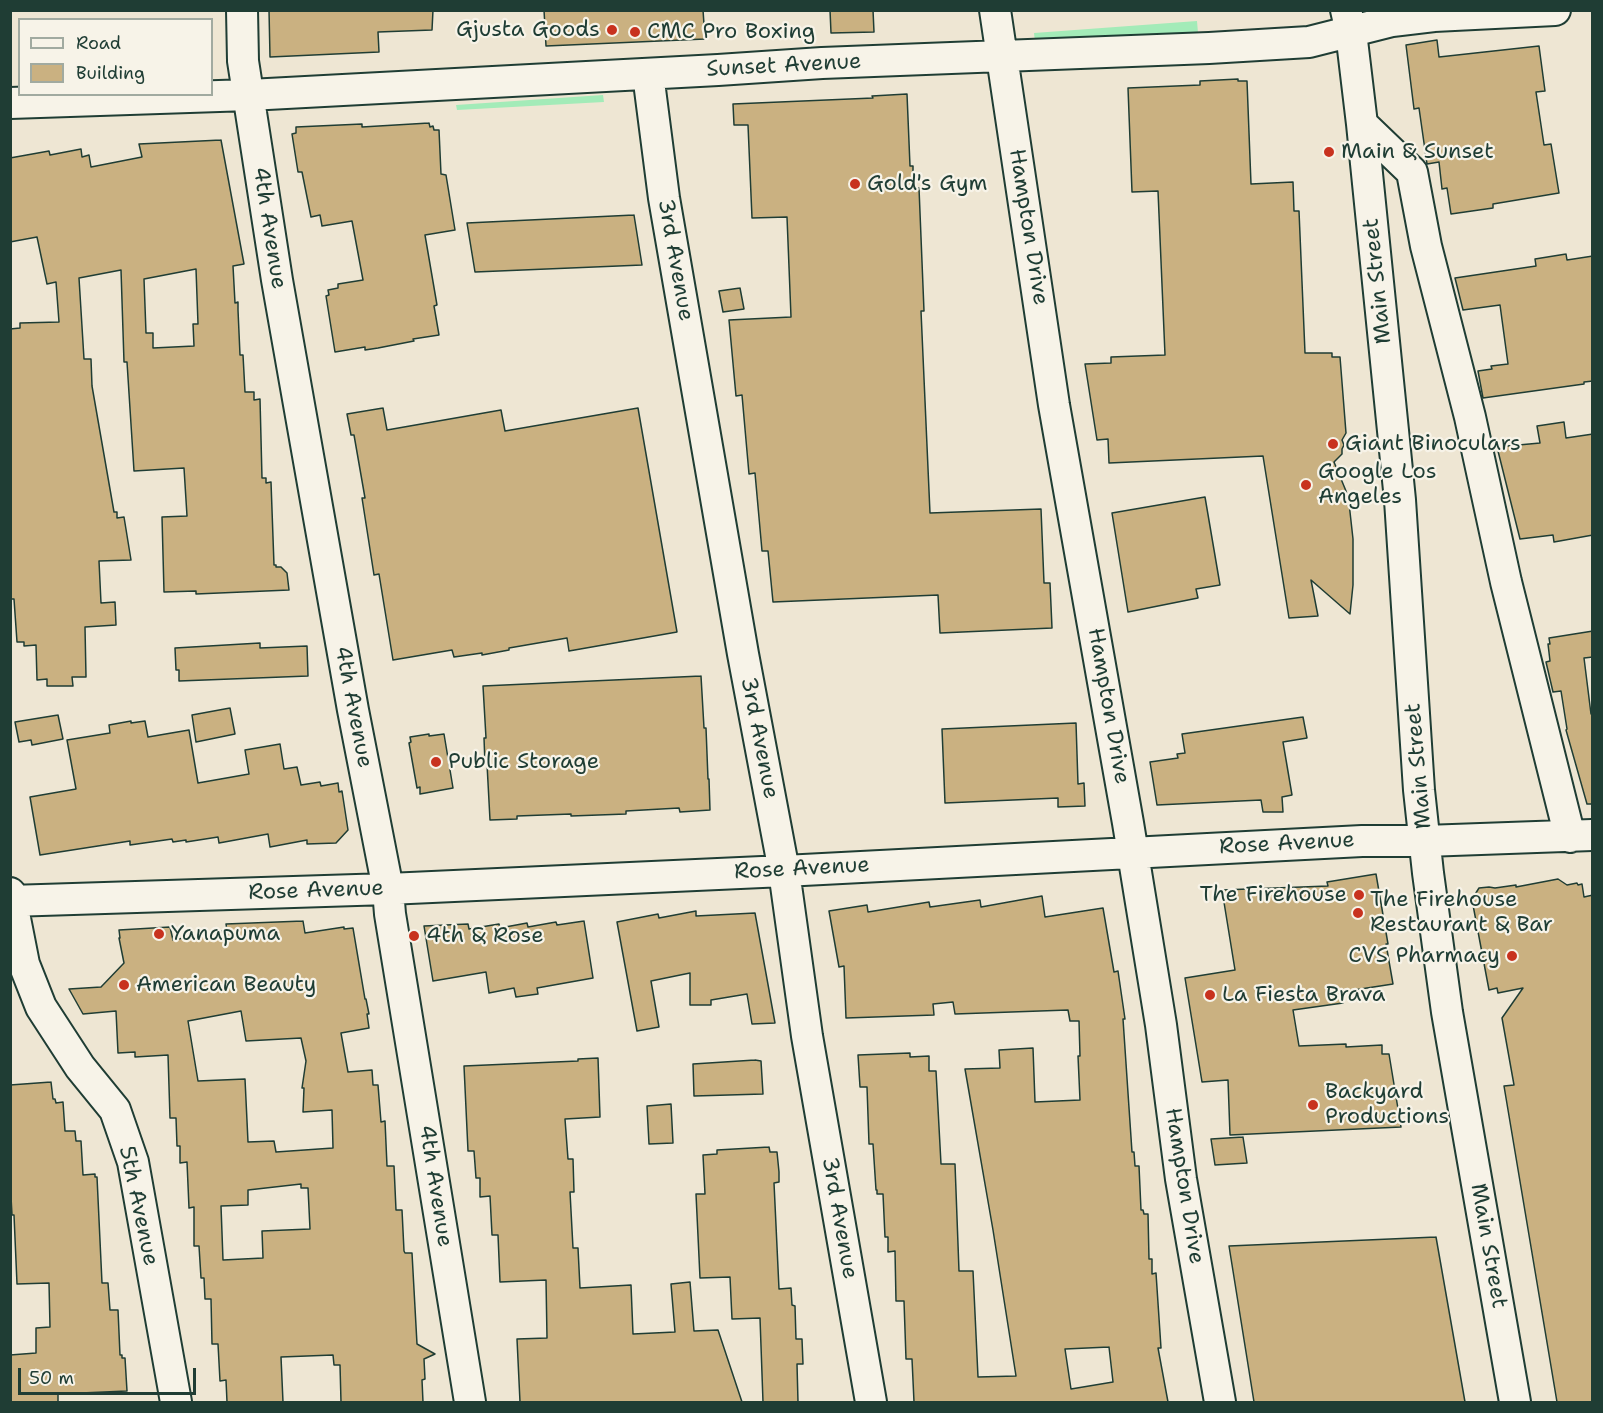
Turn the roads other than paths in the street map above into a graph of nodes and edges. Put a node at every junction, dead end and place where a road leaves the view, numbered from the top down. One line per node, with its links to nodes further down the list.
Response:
1 (242, 10): 7 (street, 4th Avenue)
2 (995, 10): 5 (street, Hampton Drive)
3 (1555, 10): 4 (street, Sunset Avenue)
4 (1348, 21): 5 (street, Sunset Avenue); 9 (street, Main Street)
5 (1002, 57): 6 (street, Sunset Avenue); 12 (street, Hampton Drive)
6 (648, 74): 7 (street, Sunset Avenue); 13 (street, 3rd Avenue)
7 (249, 95): 8 (street, Sunset Avenue); 14 (street, 4th Avenue)
8 (10, 103)
9 (1362, 124): 10 (street); 11 (street, Main Street)
10 (1581, 836): 11 (street, Rose Avenue)
11 (1425, 841): 12 (street, Rose Avenue); 20 (street, Main Street)
12 (1132, 852): 13 (street, Rose Avenue); 19 (street, Hampton Drive)
13 (784, 871): 14 (street, Rose Avenue); 18 (street, 3rd Avenue)
14 (388, 889): 15 (street, Rose Avenue); 17 (street, 4th Avenue)
15 (11, 898): 16 (street, 5th Avenue)
16 (176, 1402)
17 (470, 1402)
18 (871, 1402)
19 (1220, 1402)
20 (1515, 1402)

